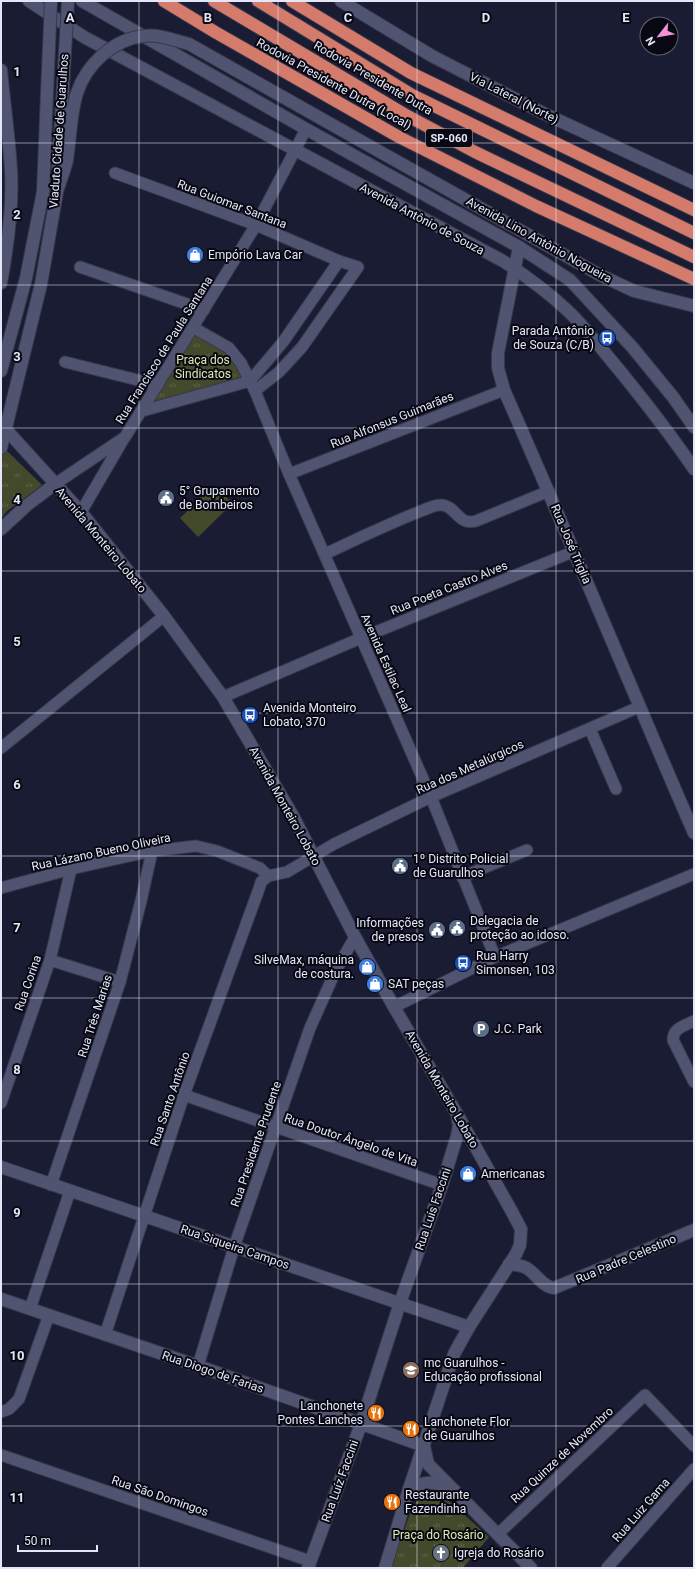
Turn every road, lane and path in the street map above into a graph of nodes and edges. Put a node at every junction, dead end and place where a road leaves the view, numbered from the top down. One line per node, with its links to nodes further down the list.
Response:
1 (29, 1): 12 (main road, Avenida Antônio de Souza)
2 (51, 1): 30 (main road, Viaduto Cidade de Guarulhos, bridge)
3 (68, 1): 15 (main road, Viaduto Cidade de Guarulhos, bridge)
4 (82, 1): 11 (main road, Avenida Antônio de Souza)
5 (164, 1): 24 (highway, Rodovia Presidente Dutra (Local) / SP-060)
6 (214, 1): 20 (highway, Rodovia Presidente Dutra / SP-060)
7 (258, 1): 18 (highway, Rodovia Presidente Dutra / SP-060)
8 (292, 1): 16 (highway, Rodovia Presidente Dutra)
9 (341, 1): 14 (main road, Via Lateral (Norte))
10 (1, 70): 25 (main road)
11 (306, 129): 12 (street, Rua Francisco de Paula Santana); 19 (main road, Avenida Antônio de Souza)
12 (295, 150): 17 (street, Rua Francisco de Paula Santana); 23 (main road, Avenida Antônio de Souza)
13 (116, 173): 17 (street, Rua Guiomar Santana)
14 (694, 183)
15 (57, 192): 26 (main road, Avenida Lino Antônio Nogueira, bridge); 35 (main road, Viaduto Cidade de Guarulhos)
16 (694, 210)
17 (256, 225): 21 (street, Rua Guiomar Santana); 27 (street, Rua Francisco de Paula Santana)
18 (694, 233)
19 (519, 247): 23 (main road, Rua José Triglia); 36 (main road, Avenida Antônio de Souza)
20 (694, 257)
21 (339, 261): 32 (street); 32 (street, Rua Guiomar Santana)
22 (80, 267): 27 (street)
23 (515, 269): 33 (main road, Rua José Triglia); 39 (main road, Avenida Antônio de Souza)
24 (694, 280)
25 (1, 282)
26 (694, 306)
27 (204, 310): 28 (street, Rua Francisco de Paula Santana)
28 (194, 328): 31 (street, Rua Francisco de Paula Santana); 32 (street, Avenida Estilac Leal)
29 (65, 362): 31 (street)
30 (1, 371)
31 (158, 385): 34 (street, Rua Francisco de Paula Santana)
32 (253, 386): 34 (street); 40 (street, Avenida Estilac Leal)
33 (504, 390): 40 (street, Rua Alfonsus Guimarães); 42 (main road, Rua José Triglia)
34 (142, 411): 37 (street, Rua Francisco de Paula Santana)
35 (3, 427): 38 (main road, Viaduto Cidade de Guarulhos); 41 (main road, Avenida Monteiro Lobato)
36 (694, 427)
37 (125, 438): 41 (street, Rua Francisco de Paula Santana); 43 (street, Rua Francisco de Paula Santana)
38 (1, 448)
39 (694, 468)
40 (289, 474): 46 (street, Avenida Estilac Leal)
41 (55, 484): 43 (main road, Avenida Monteiro Lobato); 44 (main road)
42 (549, 491): 45 (main road, Rua José Triglia); 46 (street)
43 (81, 512): 47 (main road, Avenida Monteiro Lobato)
44 (1, 529)
45 (575, 551): 48 (street, Rua Poeta Castro Alves); 50 (main road, Rua José Triglia)
46 (325, 554): 48 (street, Avenida Estilac Leal)
47 (164, 616): 49 (main road, Avenida Monteiro Lobato); 52 (street)
48 (361, 638): 49 (street, Rua Poeta Castro Alves); 54 (street, Avenida Estilac Leal)
49 (223, 697): 58 (main road, Avenida Monteiro Lobato)
50 (639, 707): 51 (street, Rua dos Metalúrgicos); 55 (main road, Rua José Triglia)
51 (590, 729): 53 (street); 54 (street, Rua dos Metalúrgicos)
52 (1, 748)
53 (616, 789)
54 (431, 797): 58 (street, Rua dos Metalúrgicos); 62 (street, Avenida Estilac Leal)
55 (694, 833)
56 (527, 850): 62 (street)
57 (152, 852): 59 (street, Rua Lázano Bueno Oliveira); 61 (street, Rua Lázano Bueno Oliveira); 67 (street, Rua Três Marias)
58 (314, 856): 61 (street); 64 (main road, Avenida Monteiro Lobato)
59 (71, 869): 63 (street, Rua Lázano Bueno Oliveira); 66 (street, Rua Corina)
60 (694, 874): 65 (street)
61 (268, 876): 71 (street, Rua Santo Antônio)
62 (462, 877): 65 (street, Avenida Estilac Leal)
63 (1, 888)
64 (355, 937): 68 (main road, Avenida Monteiro Lobato); 74 (street, Rua Presidente Prudente)
65 (495, 957): 68 (street)
66 (50, 960): 67 (street); 72 (street, Rua Corina)
67 (120, 982): 76 (street, Rua Três Marias)
68 (394, 1007): 73 (main road, Avenida Monteiro Lobato)
69 (694, 1021): 70 (street)
70 (694, 1082)
71 (184, 1095): 74 (street, Rua Doutor Ângelo de Vita); 79 (street, Rua Santo Antônio)
72 (1, 1103)
73 (457, 1114): 77 (main road, Rua Luís Faccini); 82 (main road, Avenida Monteiro Lobato)
74 (276, 1128): 77 (street, Rua Doutor Ângelo de Vita); 81 (street, Rua Presidente Prudente)
75 (1, 1167): 76 (main road, Rua Siqueira Campos)
76 (52, 1185): 78 (main road, Rua Siqueira Campos)
77 (442, 1185): 84 (main road, Rua Luís Faccini)
78 (70, 1191): 79 (main road, Rua Siqueira Campos); 85 (street)
79 (143, 1216): 81 (main road, Rua Siqueira Campos); 88 (street, Rua Santo Antônio)
80 (694, 1230): 82 (main road, Rua Padre Celestino)
81 (234, 1247): 84 (main road, Rua Siqueira Campos); 89 (street, Rua Presidente Prudente)
82 (509, 1264): 87 (main road)
83 (1, 1299): 85 (main road, Rua Diogo de Farias)
84 (400, 1304): 87 (main road, Rua Siqueira Campos); 91 (main road, Rua Luíz Faccini)
85 (30, 1308): 86 (main road, Rua Diogo de Farias)
86 (49, 1315): 88 (main road, Rua Diogo de Farias); 90 (street)
87 (469, 1327): 92 (main road)
88 (105, 1335): 89 (main road, Rua Diogo de Farias)
89 (198, 1366): 91 (main road, Rua Diogo de Farias)
90 (1, 1412)
91 (361, 1424): 92 (main road, Rua Diogo de Farias); 99 (main road, Rua Luíz Faccini)
92 (424, 1446): 96 (main road); 97 (main road)
93 (694, 1446): 98 (street, Rua Quinze de Novembro)
94 (1, 1455): 99 (street, Rua São Domingos)
95 (694, 1469): 102 (street, Rua Luiz Gama)
96 (451, 1487): 97 (main road); 98 (main road)
97 (410, 1489): 100 (main road)
98 (498, 1534): 101 (main road)
99 (309, 1565)
100 (385, 1568)
101 (531, 1568)
102 (607, 1568)

